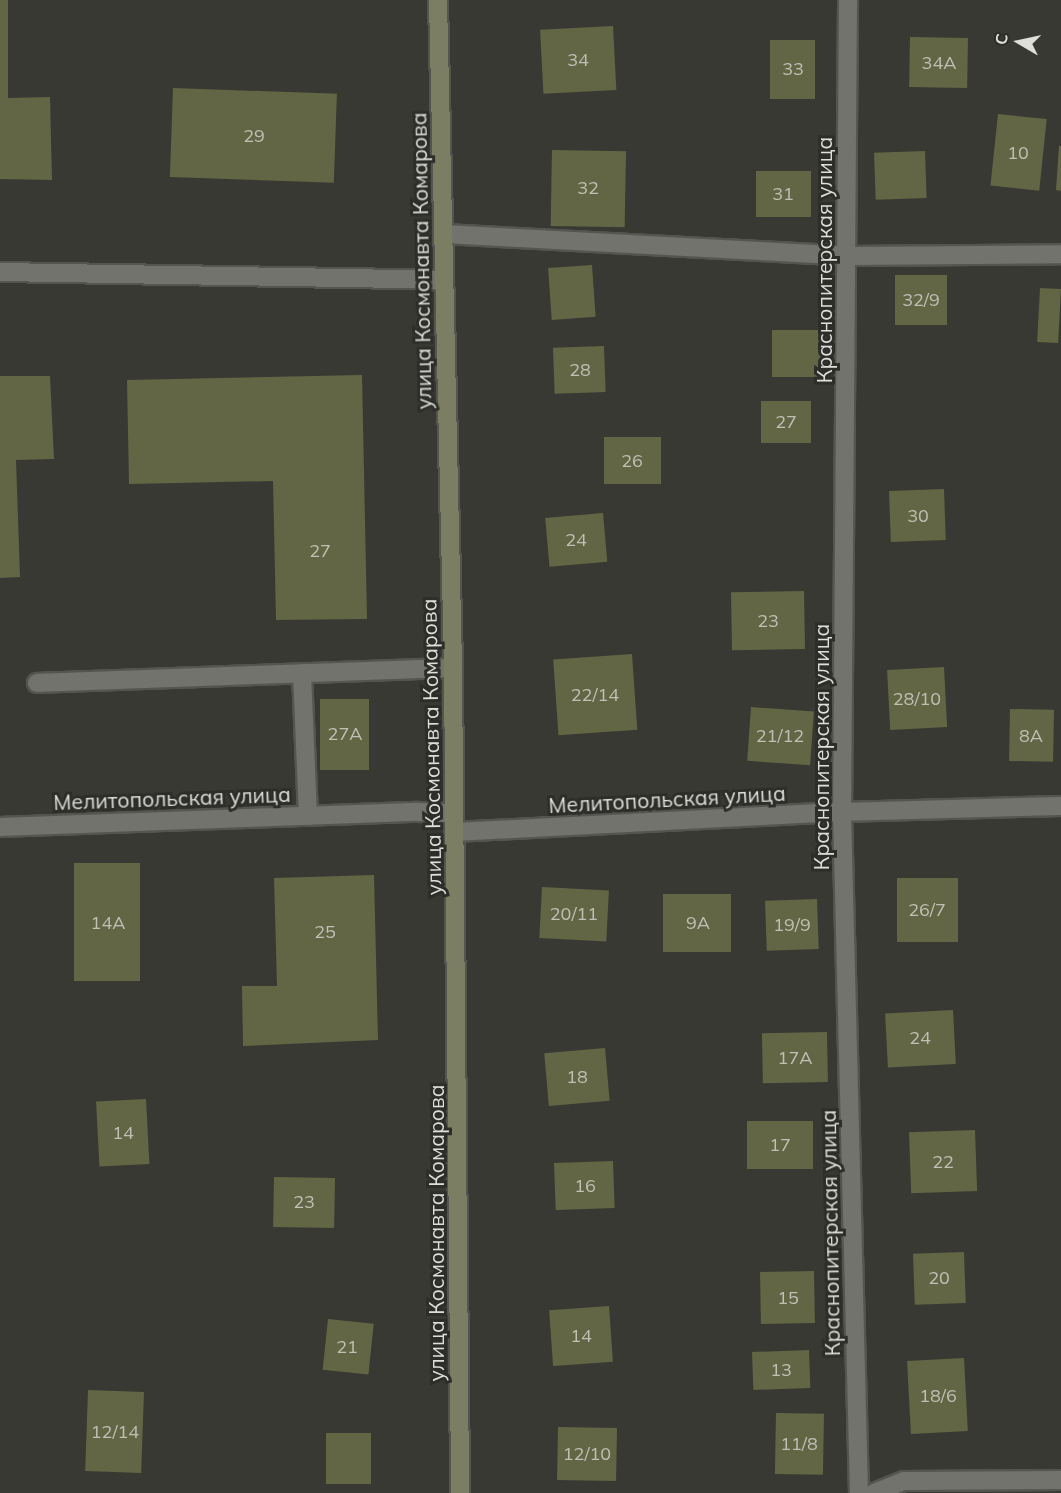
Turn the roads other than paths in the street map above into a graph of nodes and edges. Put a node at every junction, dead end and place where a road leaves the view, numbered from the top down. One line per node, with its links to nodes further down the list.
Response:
1 (438, 0): 3 (main road, улица Космонавта Комарова)
2 (848, 0): 5 (street, Краснопитерская улица)
3 (444, 234): 5 (street); 7 (main road, улица Космонавта Комарова)
4 (1061, 254): 5 (street)
5 (847, 256): 12 (street, Краснопитерская улица)
6 (0, 272): 7 (street)
7 (444, 280): 8 (main road, улица Космонавта Комарова)
8 (453, 668): 9 (street); 13 (main road, улица Космонавта Комарова)
9 (302, 674): 10 (street); 14 (street)
10 (37, 683)
11 (1061, 806): 12 (street, Мелитопольская улица)
12 (842, 812): 16 (street, Мелитопольская улица); 19 (street, Краснопитерская улица)
13 (454, 813): 14 (street, Мелитопольская улица); 16 (main road, улица Космонавта Комарова)
14 (308, 816): 15 (street, Мелитопольская улица)
15 (0, 827)
16 (455, 832): 18 (main road, улица Космонавта Комарова)
17 (1061, 1480): 20 (street)
18 (460, 1493)
19 (859, 1493)
20 (874, 1493)

